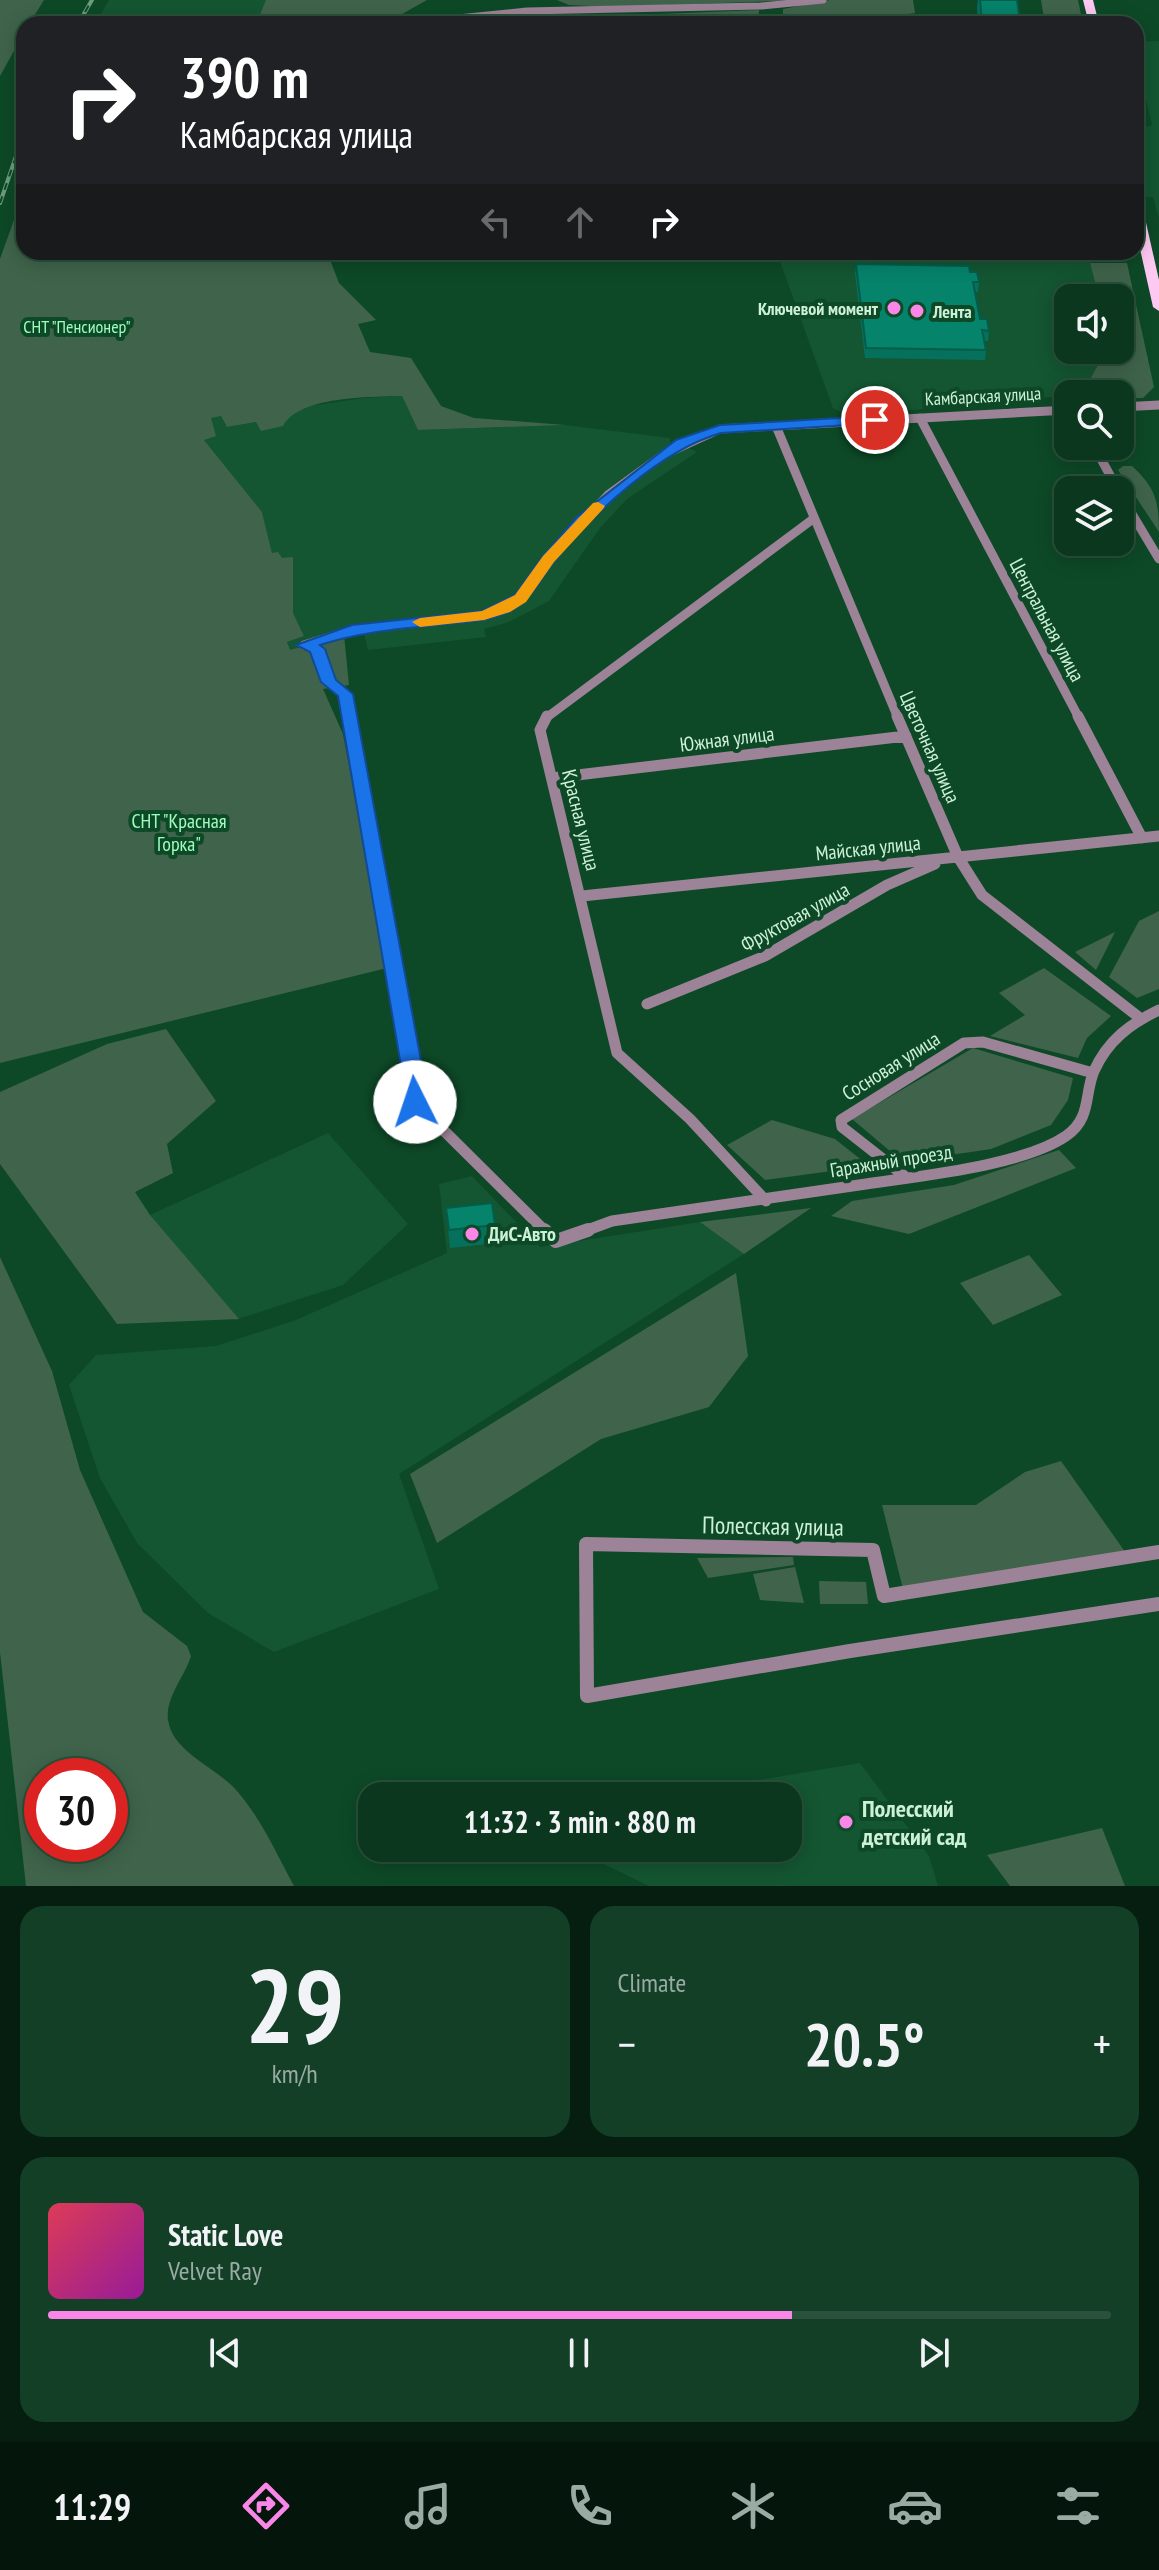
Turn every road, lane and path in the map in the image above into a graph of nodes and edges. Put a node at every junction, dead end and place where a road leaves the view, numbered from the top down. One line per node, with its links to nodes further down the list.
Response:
1 (823, 0): 2 (street)
2 (468, 16)
3 (1144, 229): 4 (main road)
4 (1154, 260): 5 (main road)
5 (1159, 307)
6 (1159, 405): 7 (street)
7 (1134, 406)
8 (1054, 411): 9 (street, Камбарская улица)
9 (920, 418): 10 (street, Камбарская улица); 17 (street, Центральная улица)
10 (776, 426): 12 (street, Цветочная улица); 26 (street, Камбарская улица)
11 (1134, 517): 13 (street)
12 (813, 519): 14 (street, Цветочная улица); 15 (street, Красная улица)
13 (1159, 559)
14 (906, 736): 15 (street, Южная улица); 18 (street, Цветочная улица)
15 (552, 778): 19 (street, Красная улица)
16 (1159, 836): 17 (street, Майская улица)
17 (1142, 838): 18 (street, Майская улица)
18 (958, 857): 19 (street, Майская улица); 20 (street, Фруктовая улица); 22 (street, Цветочная улица)
19 (582, 896): 25 (street, Красная улица)
20 (647, 1004)
21 (1159, 1010): 22 (street, Гаражный проезд)
22 (1140, 1018): 23 (street, Гаражный проезд)
23 (1093, 1073): 24 (street, Гаражный проезд); 24 (street, Сосновая улица)
24 (907, 1178): 25 (street, Гаражный проезд)
25 (766, 1201): 26 (street, Гаражный проезд)
26 (556, 1241)
27 (1159, 1552): 28 (street, Полесская улица)
28 (1159, 1604)

